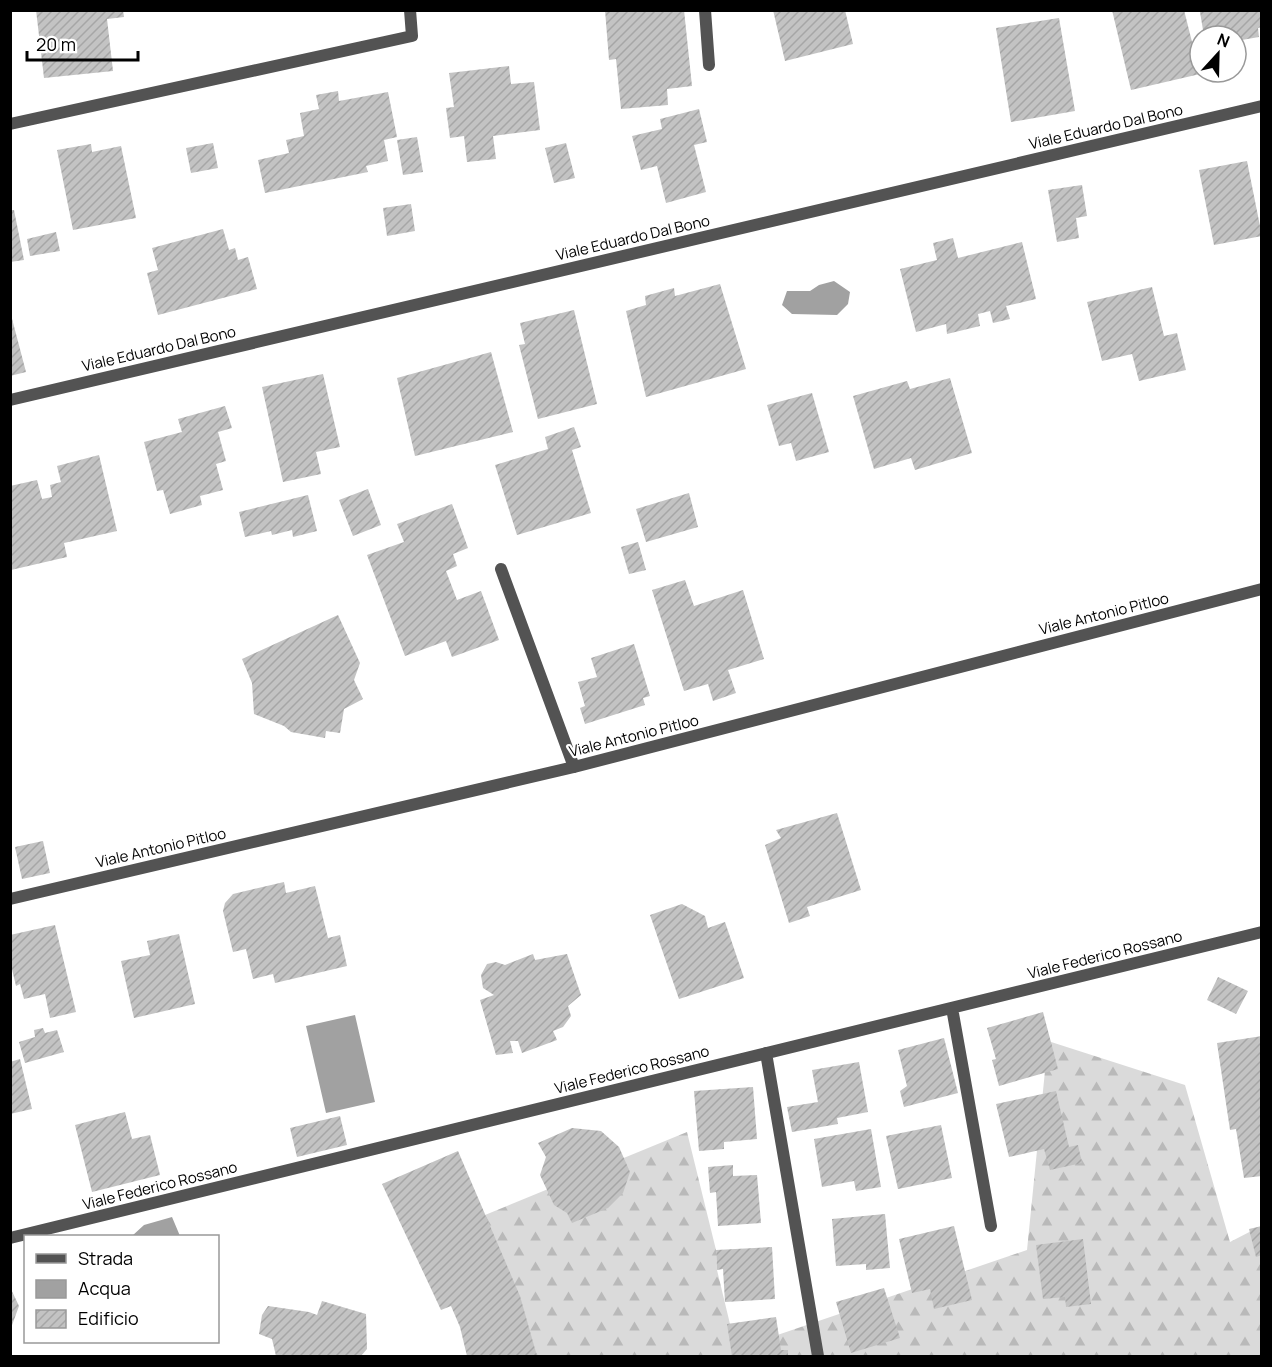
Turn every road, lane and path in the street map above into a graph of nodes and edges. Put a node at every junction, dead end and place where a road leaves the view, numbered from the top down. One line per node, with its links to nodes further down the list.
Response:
1 (410, 10): 5 (street)
2 (705, 10): 3 (street)
3 (709, 65)
4 (1262, 106): 6 (street, Viale Eduardo Dal Bono)
5 (10, 124)
6 (10, 400)
7 (501, 569): 9 (street)
8 (1262, 589): 9 (street, Viale Antonio Pitloo)
9 (574, 767): 10 (street, Viale Antonio Pitloo)
10 (10, 899)
11 (1262, 932): 12 (street, Viale Federico Rossano)
12 (952, 1008): 13 (street, Viale Federico Rossano); 14 (street)
13 (766, 1053): 15 (street, Viale Federico Rossano); 16 (street)
14 (991, 1226)
15 (10, 1238)
16 (818, 1356)

